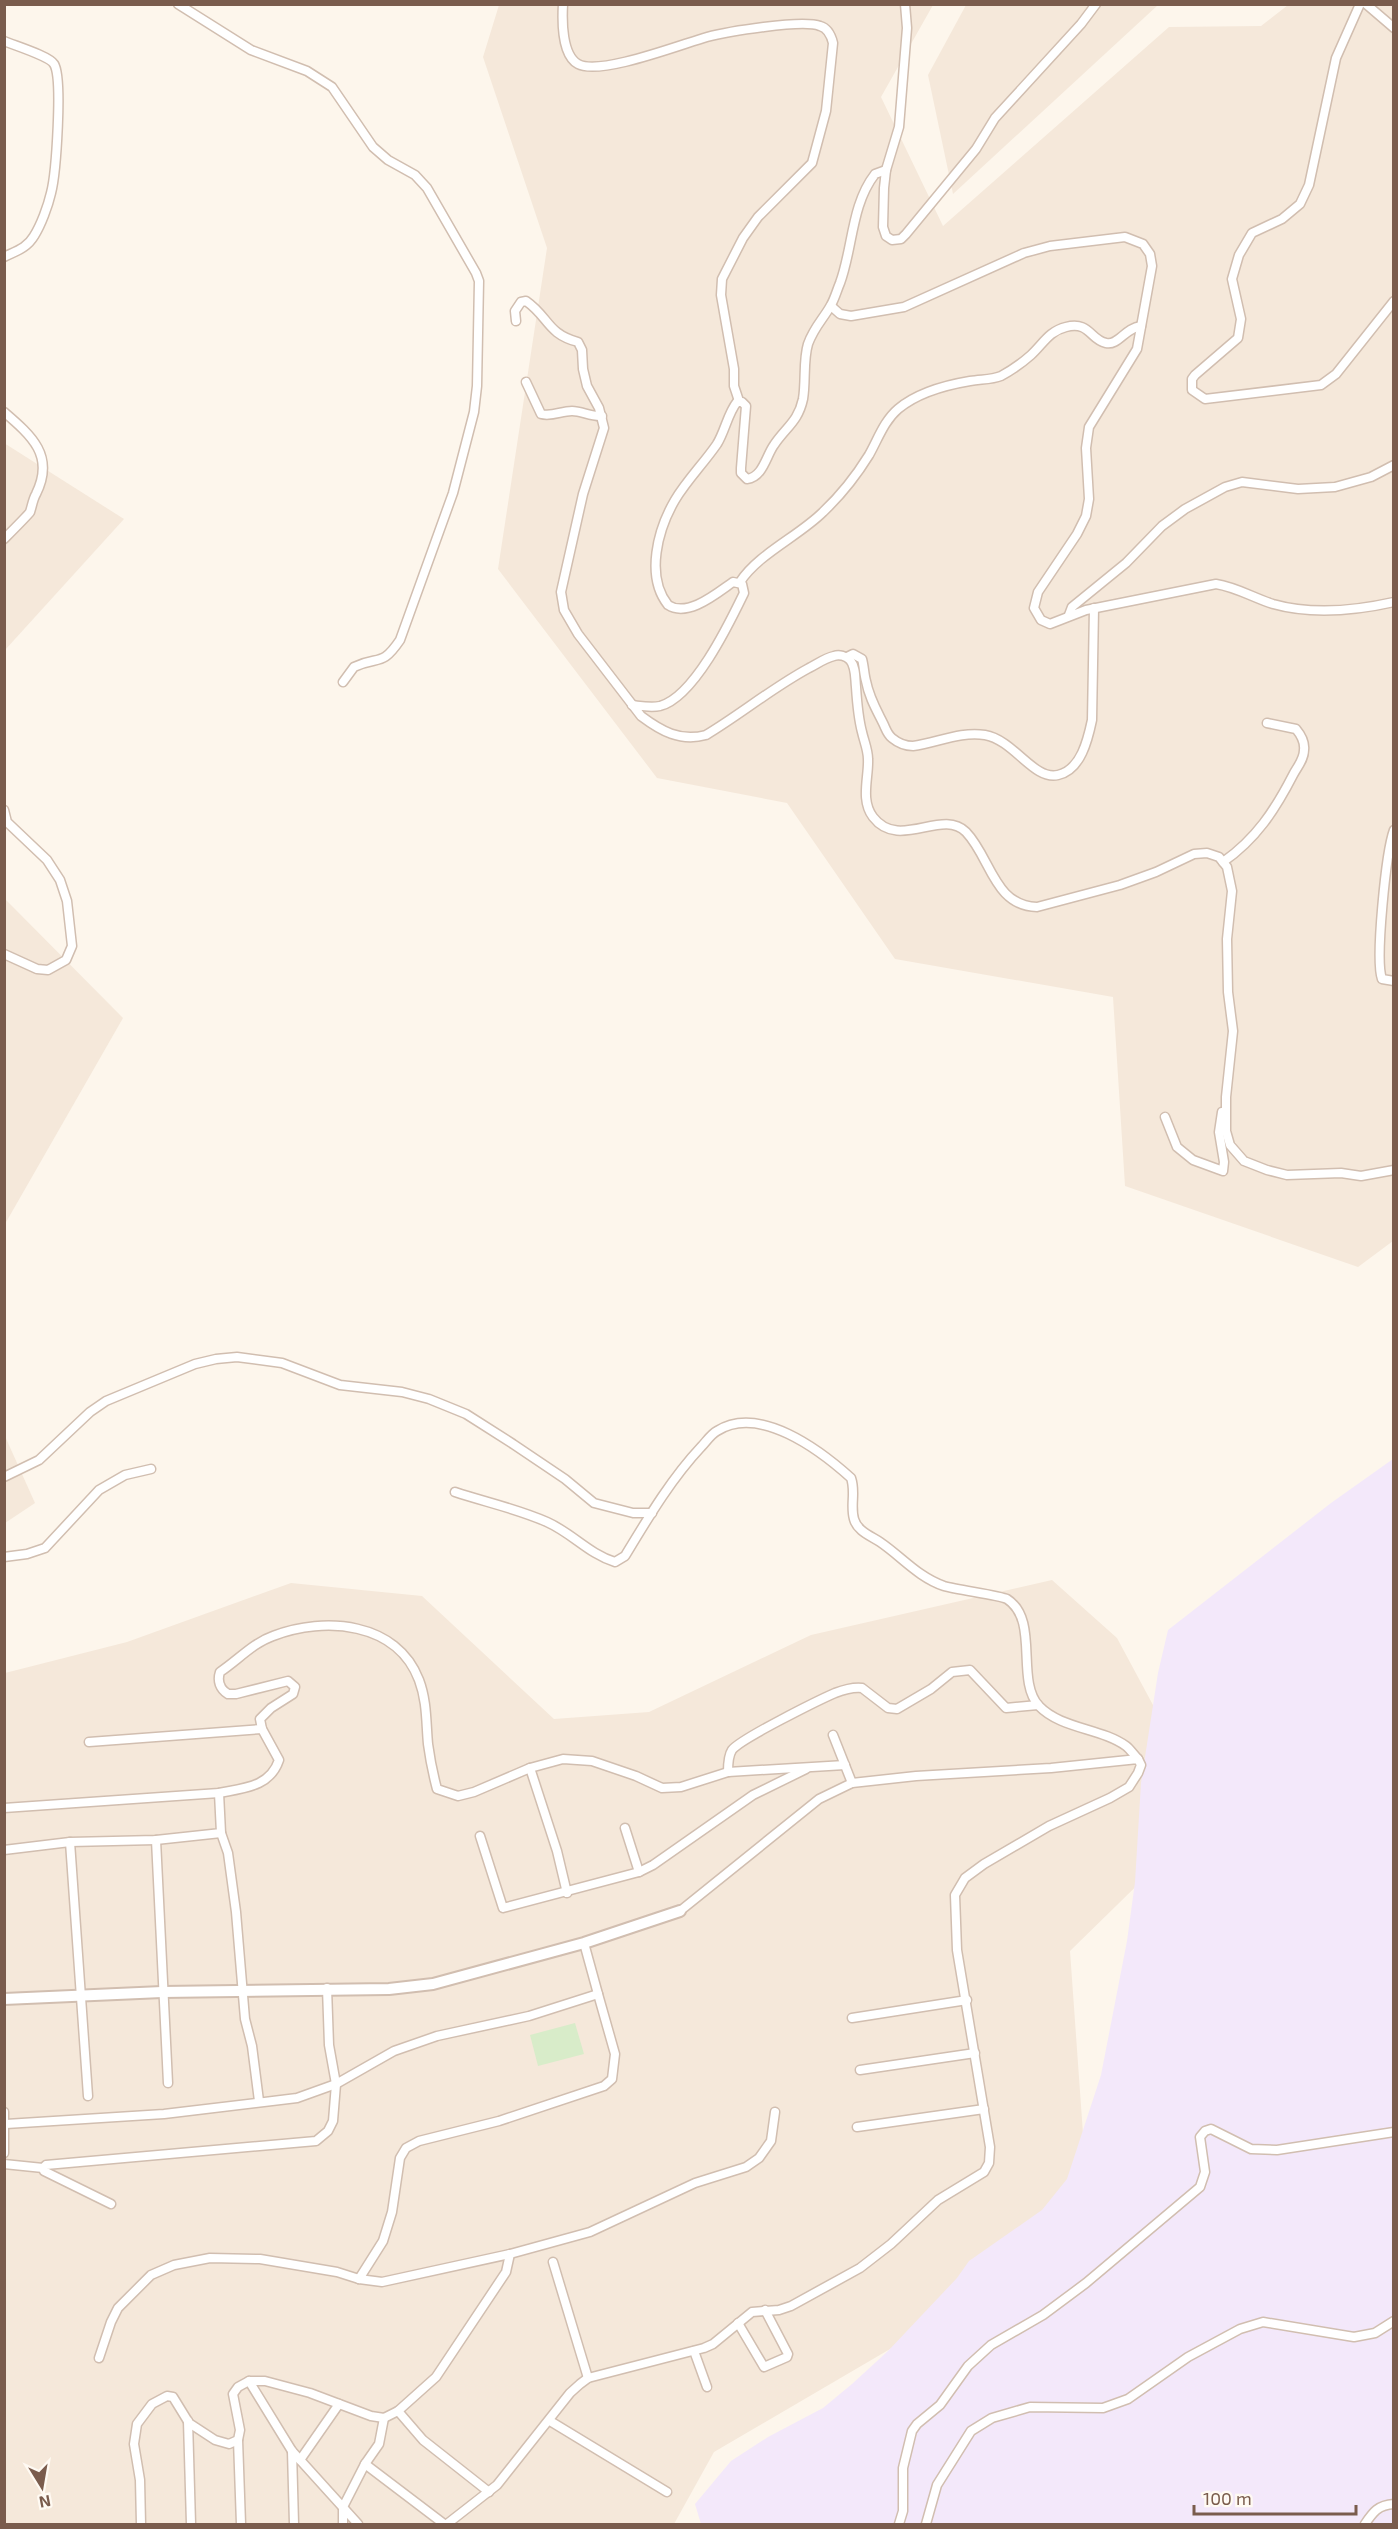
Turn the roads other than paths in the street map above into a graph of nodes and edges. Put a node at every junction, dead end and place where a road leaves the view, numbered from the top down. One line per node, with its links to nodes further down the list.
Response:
1 (178, 4): 26 (street)
2 (563, 4): 16 (street)
3 (905, 4): 9 (street)
4 (1096, 4): 9 (street)
5 (1360, 4): 11 (street)
6 (1366, 4): 7 (street)
7 (1394, 28)
8 (4, 41): 10 (street)
9 (886, 170): 12 (street)
10 (4, 257)
11 (1394, 301)
12 (831, 306): 14 (street); 16 (street)
13 (516, 321): 18 (street)
14 (1141, 326): 21 (street); 24 (street)
15 (526, 382): 18 (street)
16 (739, 401): 21 (street)
17 (4, 412): 20 (street)
18 (602, 416): 27 (street)
19 (1394, 465): 24 (street)
20 (4, 539)
21 (740, 582): 27 (street)
22 (1394, 602): 23 (street)
23 (1094, 608): 24 (street); 25 (street)
24 (1069, 615)
25 (847, 657): 27 (street); 31 (street)
26 (343, 682)
27 (632, 705)
28 (1267, 723): 31 (street)
29 (4, 810): 32 (street)
30 (1394, 830): 33 (street)
31 (1224, 862): 34 (street)
32 (4, 954)
33 (1394, 981)
34 (1226, 1097): 35 (street); 36 (street)
35 (1165, 1117)
36 (1394, 1170)
37 (151, 1469): 41 (street)
38 (4, 1477): 40 (street)
39 (454, 1492): 40 (street)
40 (652, 1513): 42 (street)
41 (4, 1557)
42 (1038, 1706): 46 (street); 50 (street)
43 (261, 1730): 45 (street); 49 (street); 52 (street)
44 (833, 1735): 47 (street)
45 (89, 1742)
46 (1138, 1759): 51 (street); 70 (street)
47 (845, 1765): 48 (street); 51 (street)
48 (810, 1767): 50 (street); 60 (street)
49 (530, 1768): 50 (street); 61 (street)
50 (728, 1772)
51 (852, 1783): 62 (street)
52 (219, 1793): 53 (street); 55 (street)
53 (4, 1808)
54 (625, 1828): 60 (street)
55 (221, 1833): 57 (street); 66 (street)
56 (480, 1836): 61 (street)
57 (156, 1840): 58 (street); 65 (street)
58 (70, 1842): 59 (street); 68 (street)
59 (4, 1850)
60 (639, 1872): 61 (street)
61 (567, 1893)
62 (680, 1911): 63 (street)
63 (584, 1943): 64 (street); 67 (street)
64 (327, 1988): 66 (street); 75 (street)
65 (162, 1992): 66 (street); 68 (street); 74 (street)
66 (242, 1992): 77 (street)
67 (598, 1994): 75 (street); 90 (street)
68 (81, 1995): 69 (street); 76 (street)
69 (4, 1999)
70 (967, 2000): 71 (street); 72 (street)
71 (852, 2018)
72 (975, 2053): 73 (street); 78 (street)
73 (860, 2070)
74 (168, 2083)
75 (336, 2084): 77 (street); 86 (street)
76 (88, 2096)
77 (259, 2102): 81 (street)
78 (984, 2109): 82 (street); 91 (street)
79 (4, 2112): 81 (street)
80 (775, 2112): 88 (street)
81 (6, 2124): 84 (street)
82 (857, 2127)
83 (1394, 2132): 119 (street)
84 (4, 2153)
85 (4, 2164): 86 (street)
86 (43, 2168): 87 (street)
87 (111, 2204)
88 (510, 2254): 90 (street); 100 (street)
89 (553, 2262): 96 (street)
90 (358, 2279): 95 (street)
91 (765, 2310): 93 (street); 93 (street)
92 (1394, 2321): 120 (street)
93 (738, 2323): 94 (street)
94 (694, 2351): 96 (street); 98 (street)
95 (99, 2358)
96 (588, 2378): 103 (street)
97 (249, 2381): 99 (street); 104 (street); 105 (street)
98 (707, 2386)
99 (339, 2404): 101 (street); 106 (street)
100 (398, 2411): 101 (street); 108 (street)
101 (384, 2418): 107 (street)
102 (188, 2421): 104 (street); 112 (street); 113 (street)
103 (550, 2421): 108 (street); 109 (street)
104 (238, 2440): 114 (street)
105 (292, 2451): 106 (street); 115 (street)
106 (300, 2460): 111 (street)
107 (365, 2464): 111 (street); 118 (street)
108 (489, 2492): 118 (street)
109 (667, 2492)
110 (1394, 2504): 121 (street)
111 (343, 2507): 116 (street); 117 (street)
112 (141, 2524)
113 (190, 2524)
114 (241, 2524)
115 (294, 2524)
116 (343, 2524)
117 (358, 2524)
118 (445, 2524)
119 (899, 2524)
120 (926, 2524)
121 (1365, 2524)

